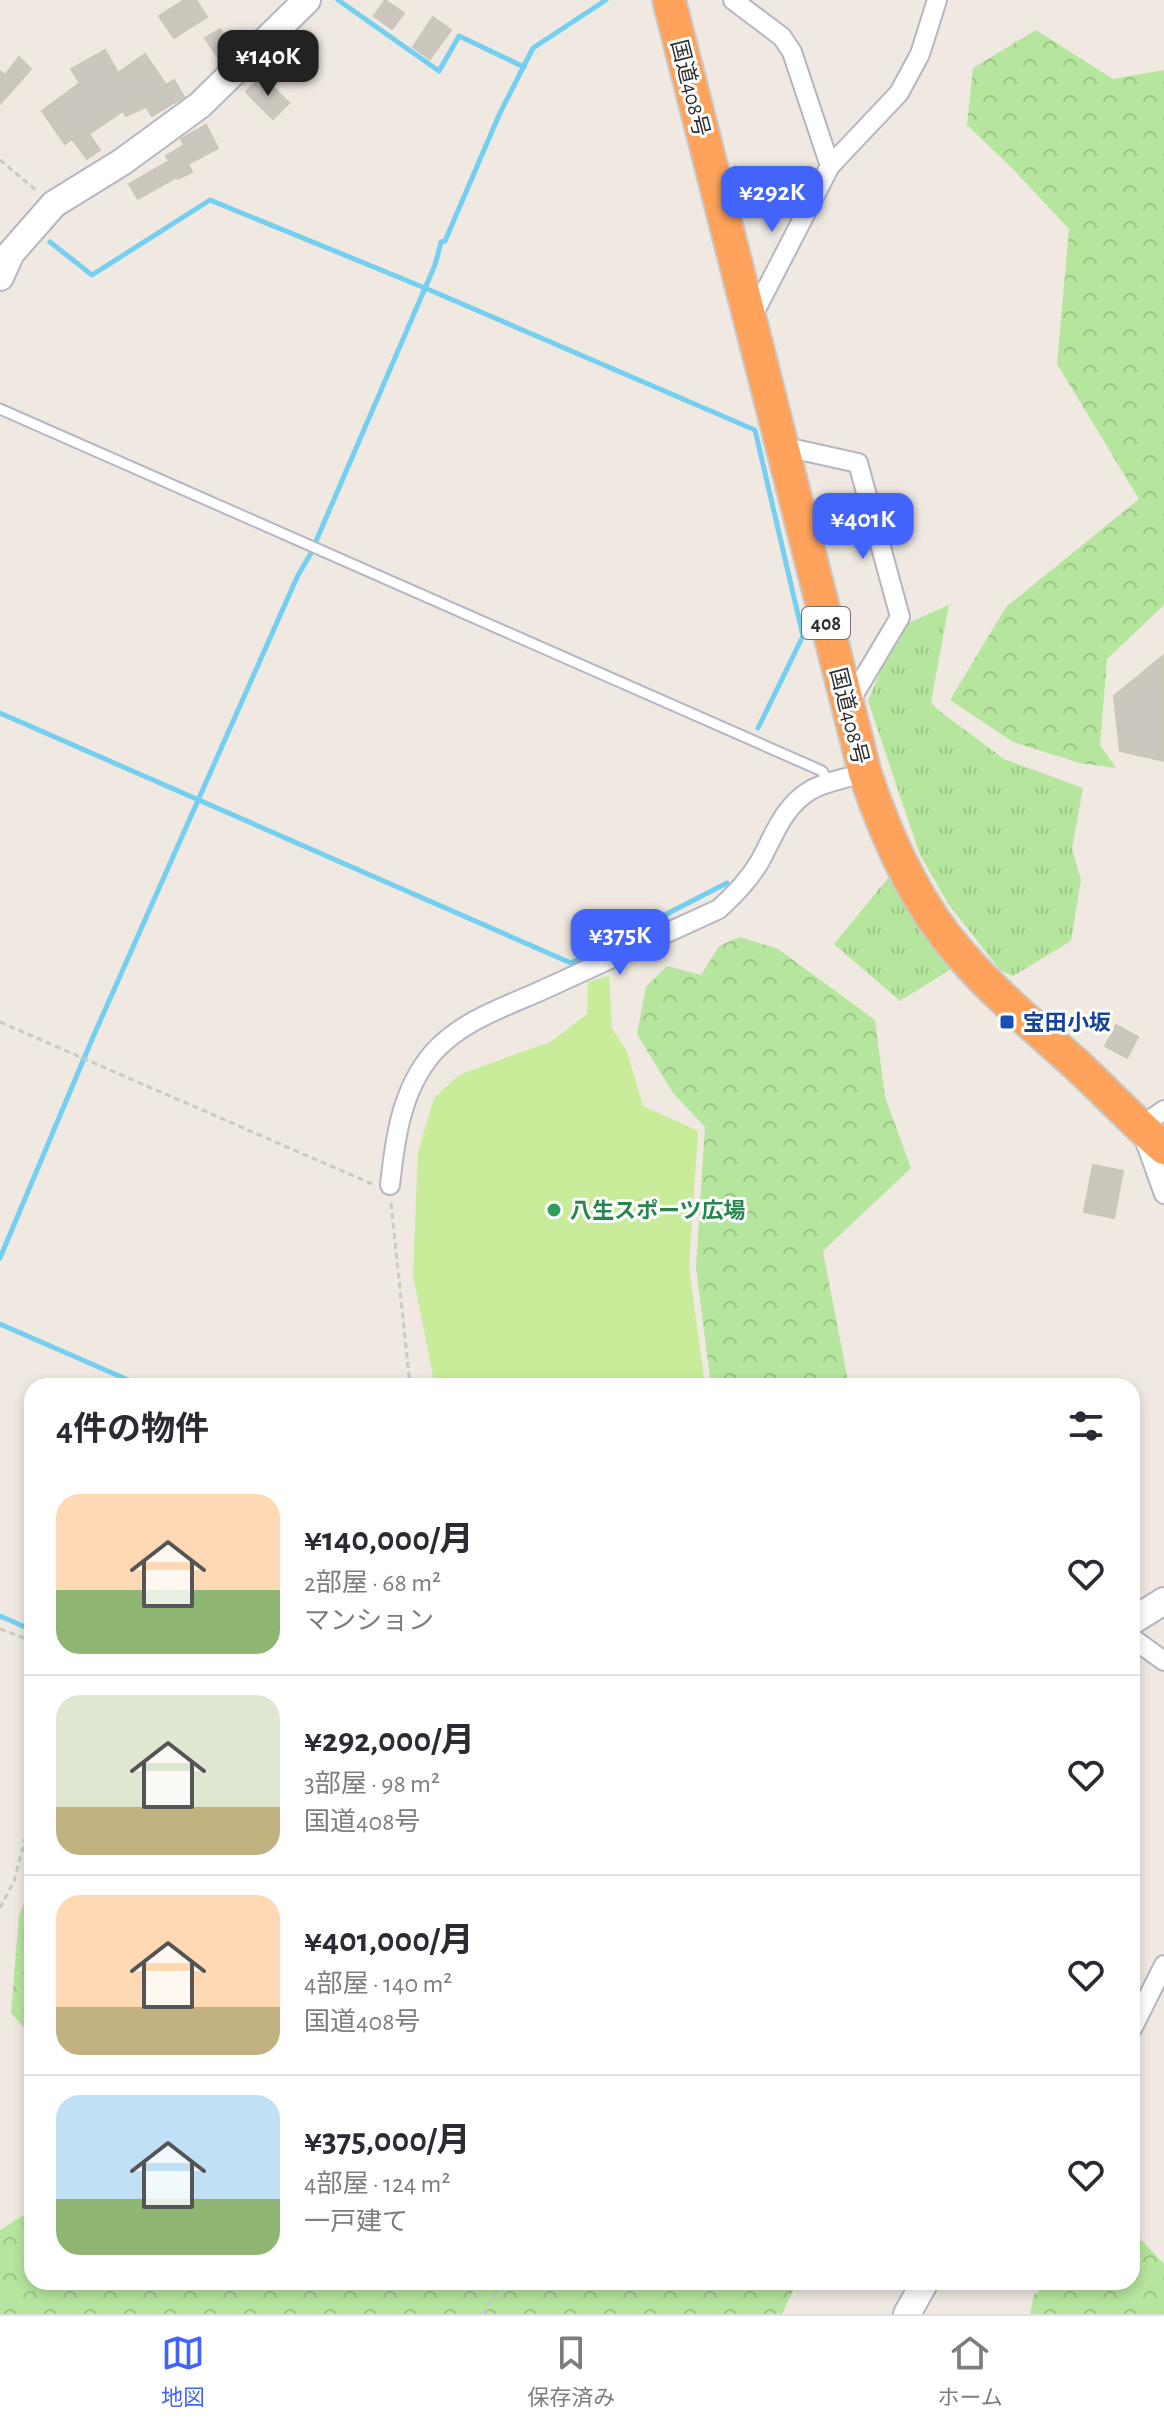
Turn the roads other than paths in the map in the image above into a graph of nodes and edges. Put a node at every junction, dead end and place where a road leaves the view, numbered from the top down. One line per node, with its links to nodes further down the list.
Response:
1 (307, 0): 6 (street)
2 (669, 0): 7 (highway, 国道408号 / 408)
3 (733, 0): 5 (street)
4 (937, 0): 5 (street)
5 (830, 166): 7 (street)
6 (0, 277)
7 (751, 320): 9 (highway, 国道408号 / 408)
8 (0, 409): 12 (lane)
9 (781, 446): 10 (highway, 国道408号 / 408); 10 (street)
10 (847, 706): 11 (highway, 国道408号 / 408)
11 (865, 773): 12 (street); 13 (highway, 国道408号 / 408)
12 (829, 782): 14 (street)
13 (1156, 1128): 15 (street)
14 (390, 1185)
15 (1164, 1194)
16 (1164, 1601): 17 (street)
17 (1140, 1616)
18 (1140, 1644): 19 (street)
19 (1164, 1661)
20 (1164, 1965): 21 (street)
21 (1140, 2013)
22 (920, 2290): 23 (street)
23 (907, 2314)

